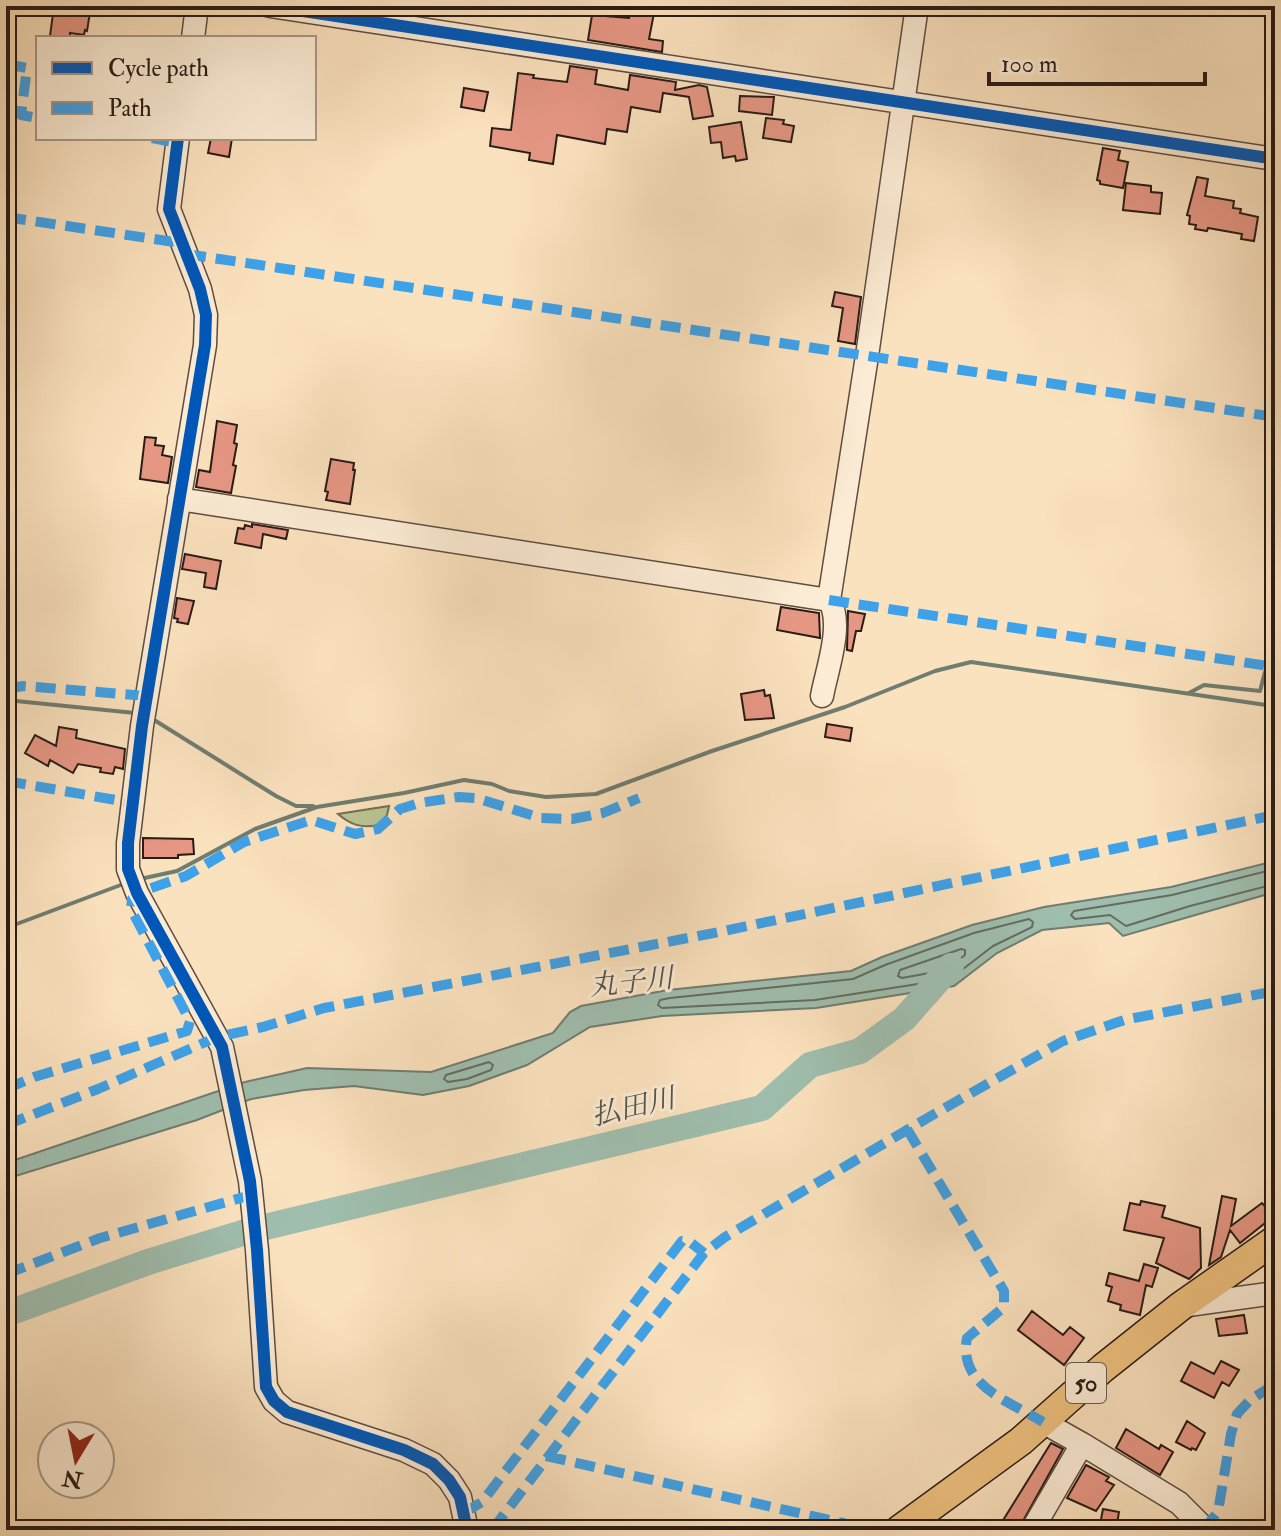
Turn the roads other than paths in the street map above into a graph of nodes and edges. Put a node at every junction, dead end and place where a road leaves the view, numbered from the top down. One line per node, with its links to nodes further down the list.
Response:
1 (197, 6): 5 (street)
2 (270, 6): 4 (street)
3 (917, 6): 6 (street)
4 (300, 8): 6 (street)
5 (193, 36)
6 (903, 104): 8 (street); 10 (street)
7 (178, 140): 9 (street)
8 (1275, 159)
9 (179, 499): 10 (street); 17 (street)
10 (829, 600): 11 (street)
11 (822, 696)
12 (1275, 1240): 14 (main road, 50)
13 (1275, 1293): 14 (street)
14 (1181, 1306): 15 (main road, 50)
15 (1043, 1422): 16 (street); 18 (main road, 50)
16 (1082, 1444): 19 (street); 20 (street)
17 (467, 1530)
18 (899, 1530)
19 (1032, 1530)
20 (1206, 1530)

